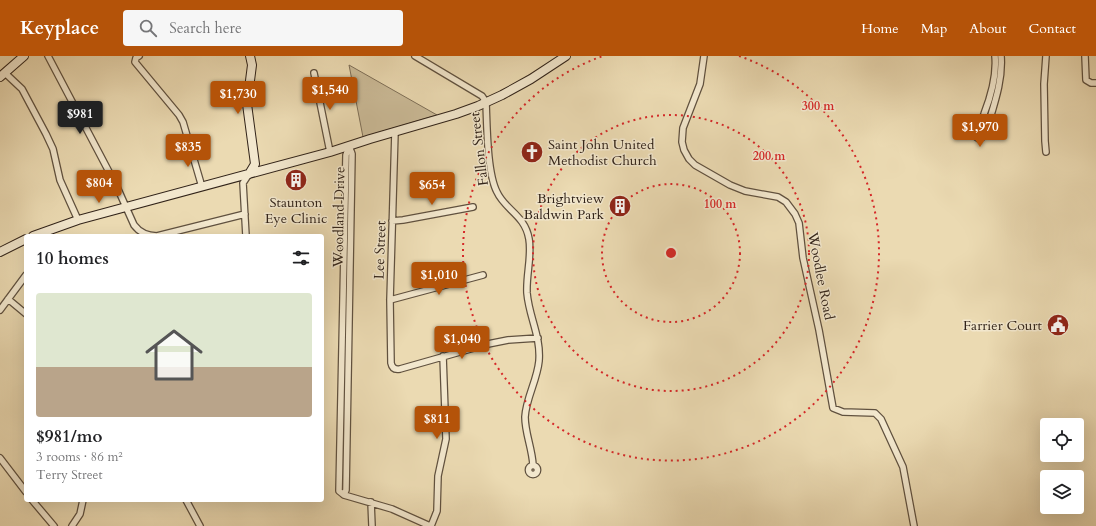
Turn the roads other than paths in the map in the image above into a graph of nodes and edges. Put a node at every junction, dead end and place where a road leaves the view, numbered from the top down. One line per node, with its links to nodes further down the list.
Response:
1 (24, 56): 13 (main road)
2 (48, 56): 22 (street)
3 (139, 56): 21 (street)
4 (250, 56): 20 (main road)
5 (415, 56): 15 (street)
6 (566, 56): 15 (main road)
7 (704, 56): 53 (street, Woodlee Road)
8 (995, 56): 9 (street)
9 (1001, 56)
10 (1046, 56): 19 (street)
11 (1085, 56): 14 (street)
12 (314, 73): 18 (street)
13 (2, 75): 25 (street)
14 (1096, 83)
15 (486, 102): 16 (main road); 39 (street, Fallon Street)
16 (395, 132): 17 (main road); 26 (street, Lee Street)
17 (348, 146): 18 (main road); 47 (street, Woodland Drive)
18 (330, 152): 20 (main road)
19 (1046, 152)
20 (249, 174): 21 (main road); 24 (street)
21 (202, 187): 22 (main road)
22 (126, 207): 25 (main road); 28 (street)
23 (473, 207): 26 (street)
24 (245, 214): 29 (street); 30 (street)
25 (78, 220): 27 (main road)
26 (392, 221): 36 (street, Lee Street)
27 (45, 234)
28 (144, 234)
29 (165, 234)
30 (246, 234)
31 (24, 240): 32 (main road)
32 (0, 252)
33 (483, 275): 36 (street)
34 (24, 278): 35 (street)
35 (8, 299): 37 (street); 38 (street)
36 (390, 300): 40 (street, Lee Street)
37 (0, 310)
38 (24, 312)
39 (538, 338): 40 (street); 42 (street, Fallon Street)
40 (443, 356): 52 (street)
41 (0, 458): 43 (street)
42 (532, 465)
43 (24, 488)
44 (34, 502): 48 (street)
45 (83, 502): 49 (street)
46 (187, 502): 50 (street)
47 (371, 502): 51 (street); 52 (street, Woodland Drive)
48 (54, 526)
49 (72, 526)
50 (200, 526)
51 (372, 526)
52 (430, 526)
53 (914, 526)

